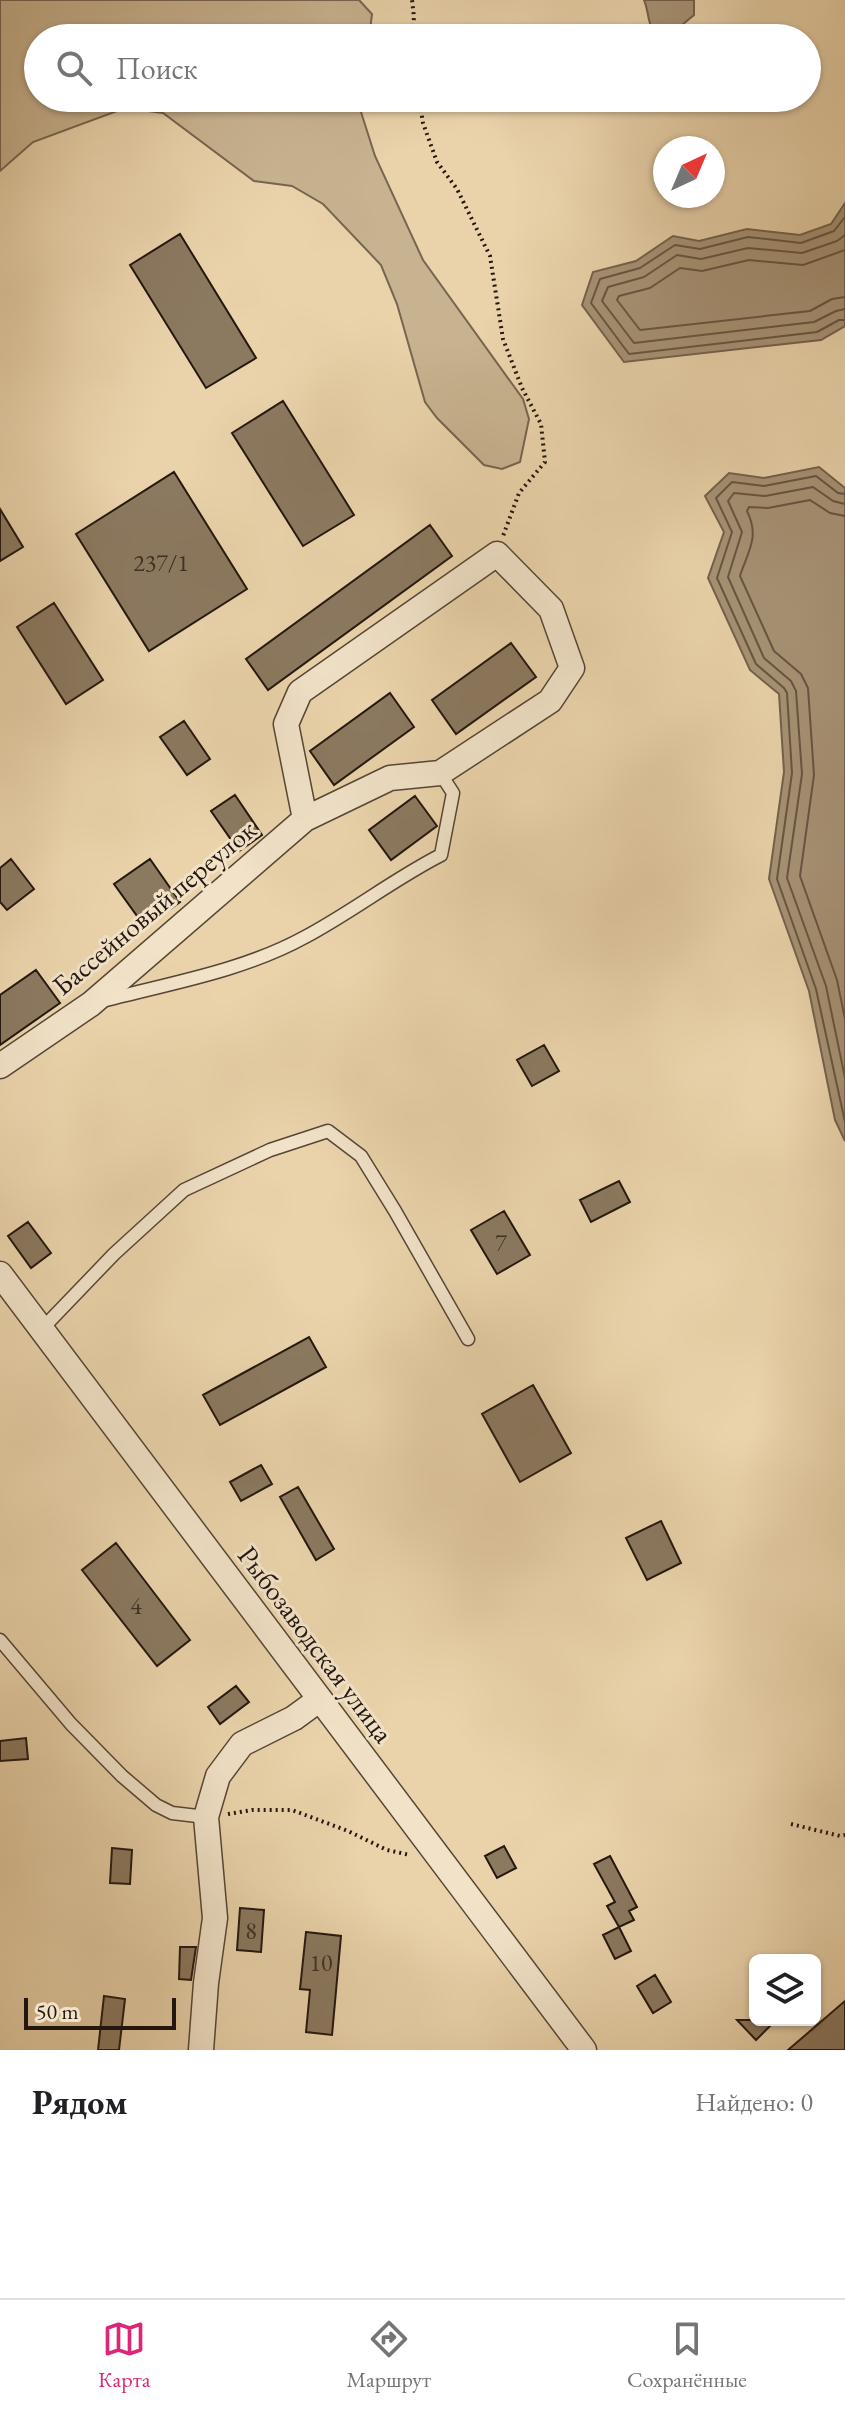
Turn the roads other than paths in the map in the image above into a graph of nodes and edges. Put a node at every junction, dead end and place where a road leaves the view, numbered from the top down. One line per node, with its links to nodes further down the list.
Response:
1 (440, 773): 2 (street, Бассейновый переулок); 2 (street, Бассейновый переулок); 3 (lane)
2 (305, 819): 3 (street, Бассейновый переулок)
3 (91, 1004): 4 (street, Бассейновый переулок)
4 (0, 1066)
5 (0, 1274): 6 (street, Рыбозаводская улица)
6 (41, 1330): 7 (lane); 9 (street, Рыбозаводская улица)
7 (468, 1339)
8 (0, 1640): 10 (lane)
9 (320, 1699): 10 (street); 12 (street, Рыбозаводская улица)
10 (206, 1817): 11 (street)
11 (201, 2050)
12 (584, 2050)

